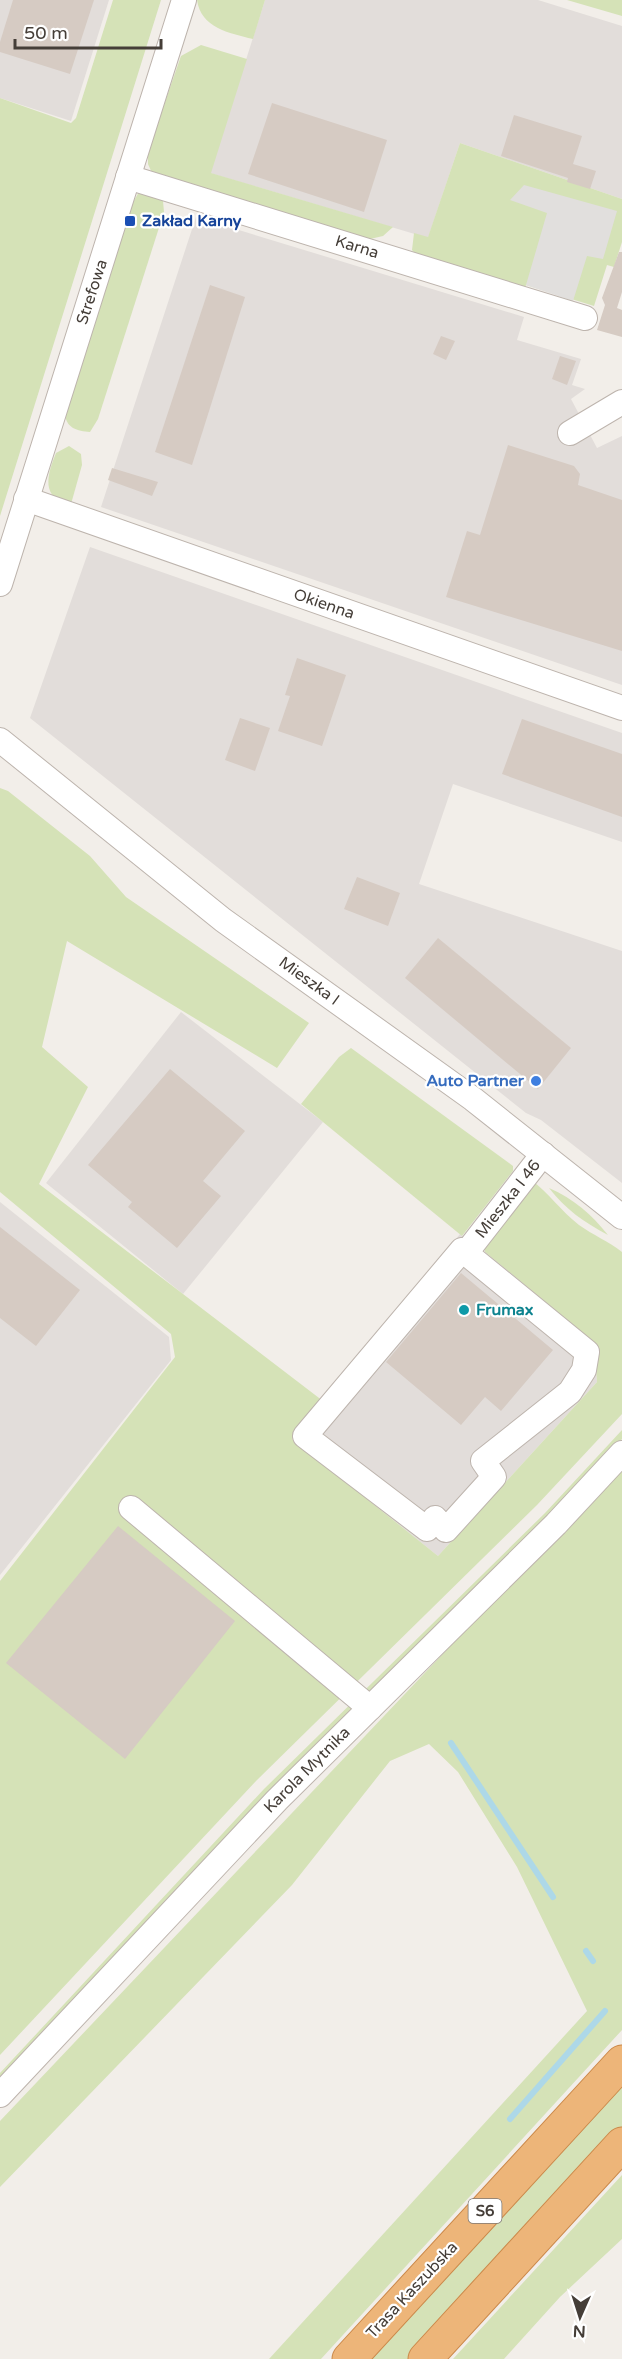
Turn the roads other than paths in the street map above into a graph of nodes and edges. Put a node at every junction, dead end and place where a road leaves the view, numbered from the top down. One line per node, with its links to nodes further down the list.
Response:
1 (184, 0): 2 (street, Strefowa)
2 (129, 177): 3 (street, Karna); 6 (street, Strefowa)
3 (585, 318)
4 (622, 402): 5 (street)
5 (570, 433)
6 (26, 499): 7 (street, Strefowa); 9 (street, Okienna)
7 (5, 554): 8 (street, Strefowa)
8 (0, 584)
9 (622, 708)
10 (0, 740): 11 (street, Mieszka I)
11 (543, 1154): 12 (street, Mieszka I); 13 (street, Mieszka I 46)
12 (622, 1217)
13 (469, 1249): 13 (street, Mieszka I 46)
14 (622, 1453): 16 (street, Karola Mytnika)
15 (131, 1508): 16 (street)
16 (370, 1708): 18 (street, Karola Mytnika)
17 (622, 2062): 20 (highway, Trasa Kaszubska / S6)
18 (0, 2095)
19 (622, 2144): 21 (highway)
20 (349, 2359)
21 (424, 2359)

